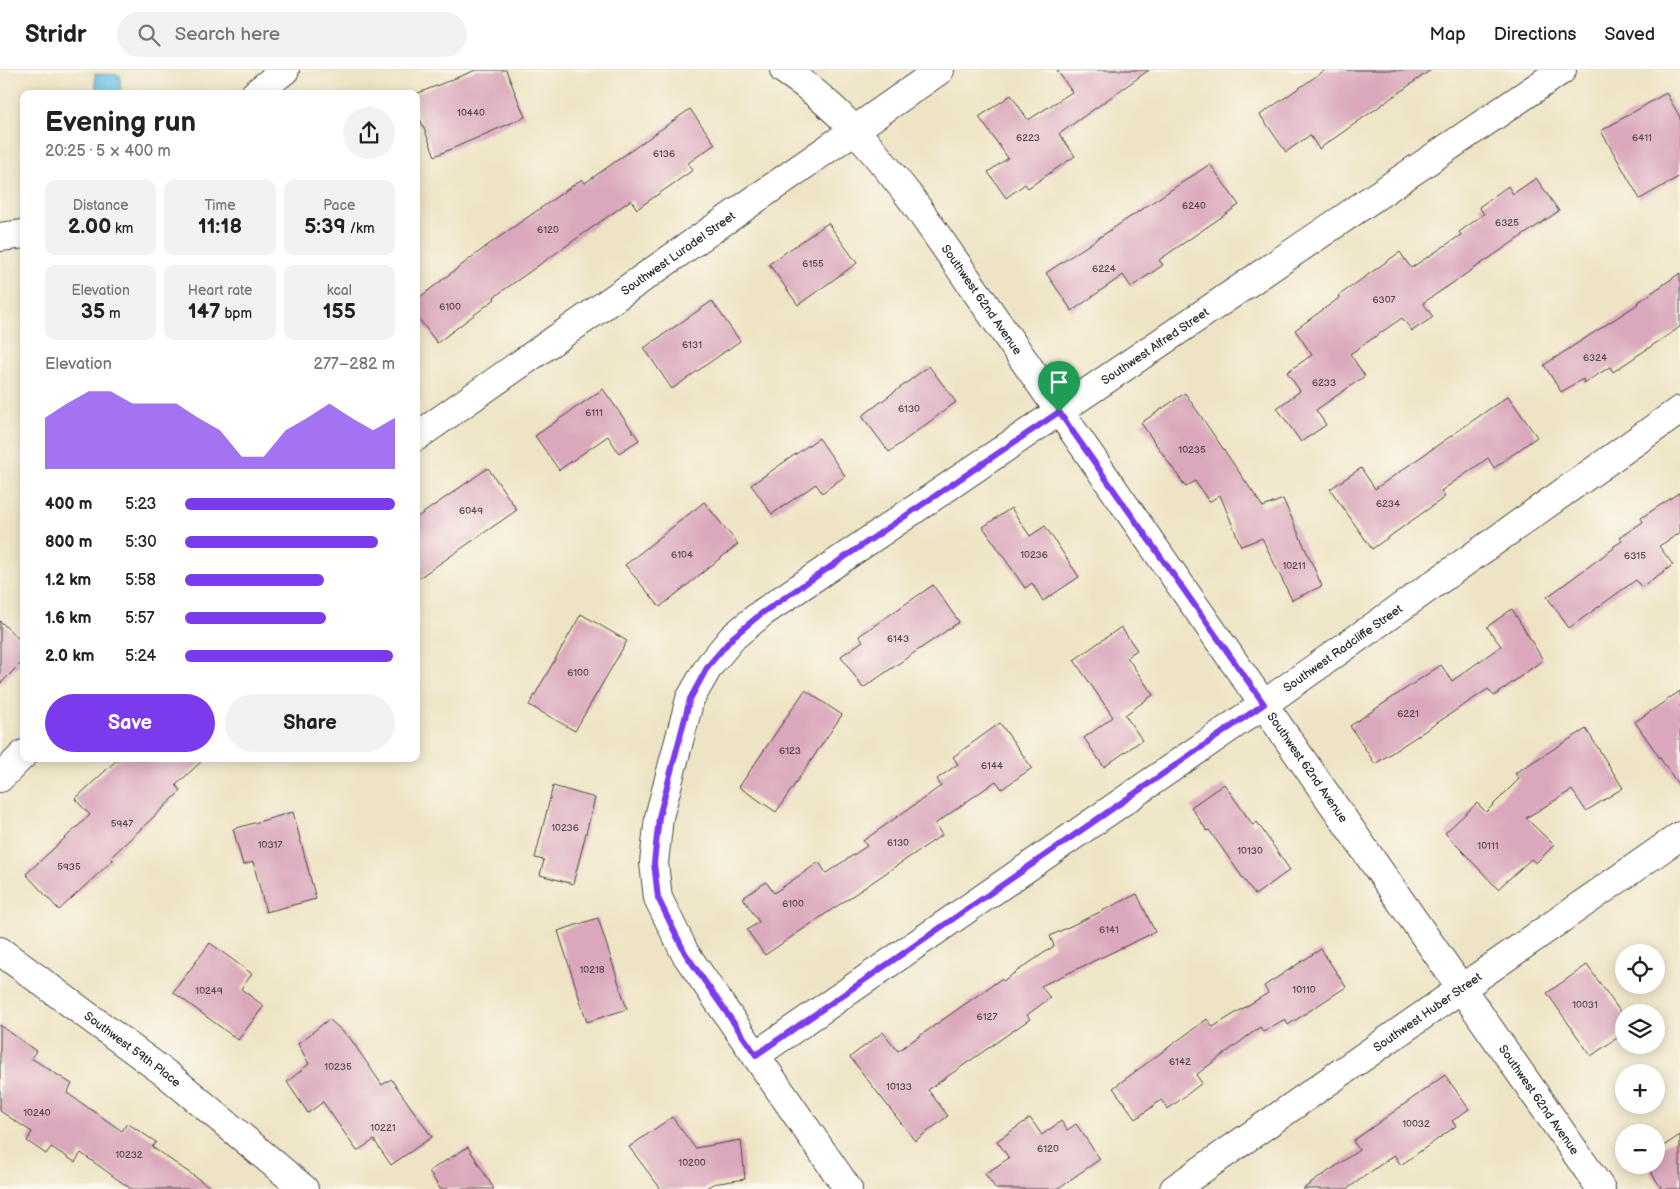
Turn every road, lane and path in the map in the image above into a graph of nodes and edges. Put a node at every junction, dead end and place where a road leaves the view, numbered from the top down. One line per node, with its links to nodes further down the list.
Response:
1 (284, 70): 5 (street)
2 (784, 70): 6 (street, Southwest 62nd Avenue)
3 (940, 70): 6 (street, Southwest Luradel Street)
4 (1562, 70): 10 (street, Southwest Alfred Street)
5 (259, 90)
6 (854, 129): 10 (street, Southwest 62nd Avenue); 11 (street, Southwest Luradel Street)
7 (20, 234): 8 (street)
8 (0, 237)
9 (1680, 410): 12 (street, Southwest Radcliffe Street)
10 (1059, 412): 12 (street, Southwest 62nd Avenue); 18 (street, Southwest Alfred Street)
11 (420, 434)
12 (1264, 704): 17 (street, Southwest 62nd Avenue); 18 (street, Southwest Radcliffe Street)
13 (20, 758): 14 (street)
14 (0, 778)
15 (1680, 836): 17 (street, Southwest Huber Street)
16 (0, 950): 19 (street, Southwest 59th Place)
17 (1462, 988): 21 (street, Southwest Huber Street); 22 (street, Southwest 62nd Avenue)
18 (756, 1055): 20 (street, Southwest Alfred Street)
19 (304, 1189)
20 (848, 1189)
21 (1174, 1189)
22 (1601, 1189)

